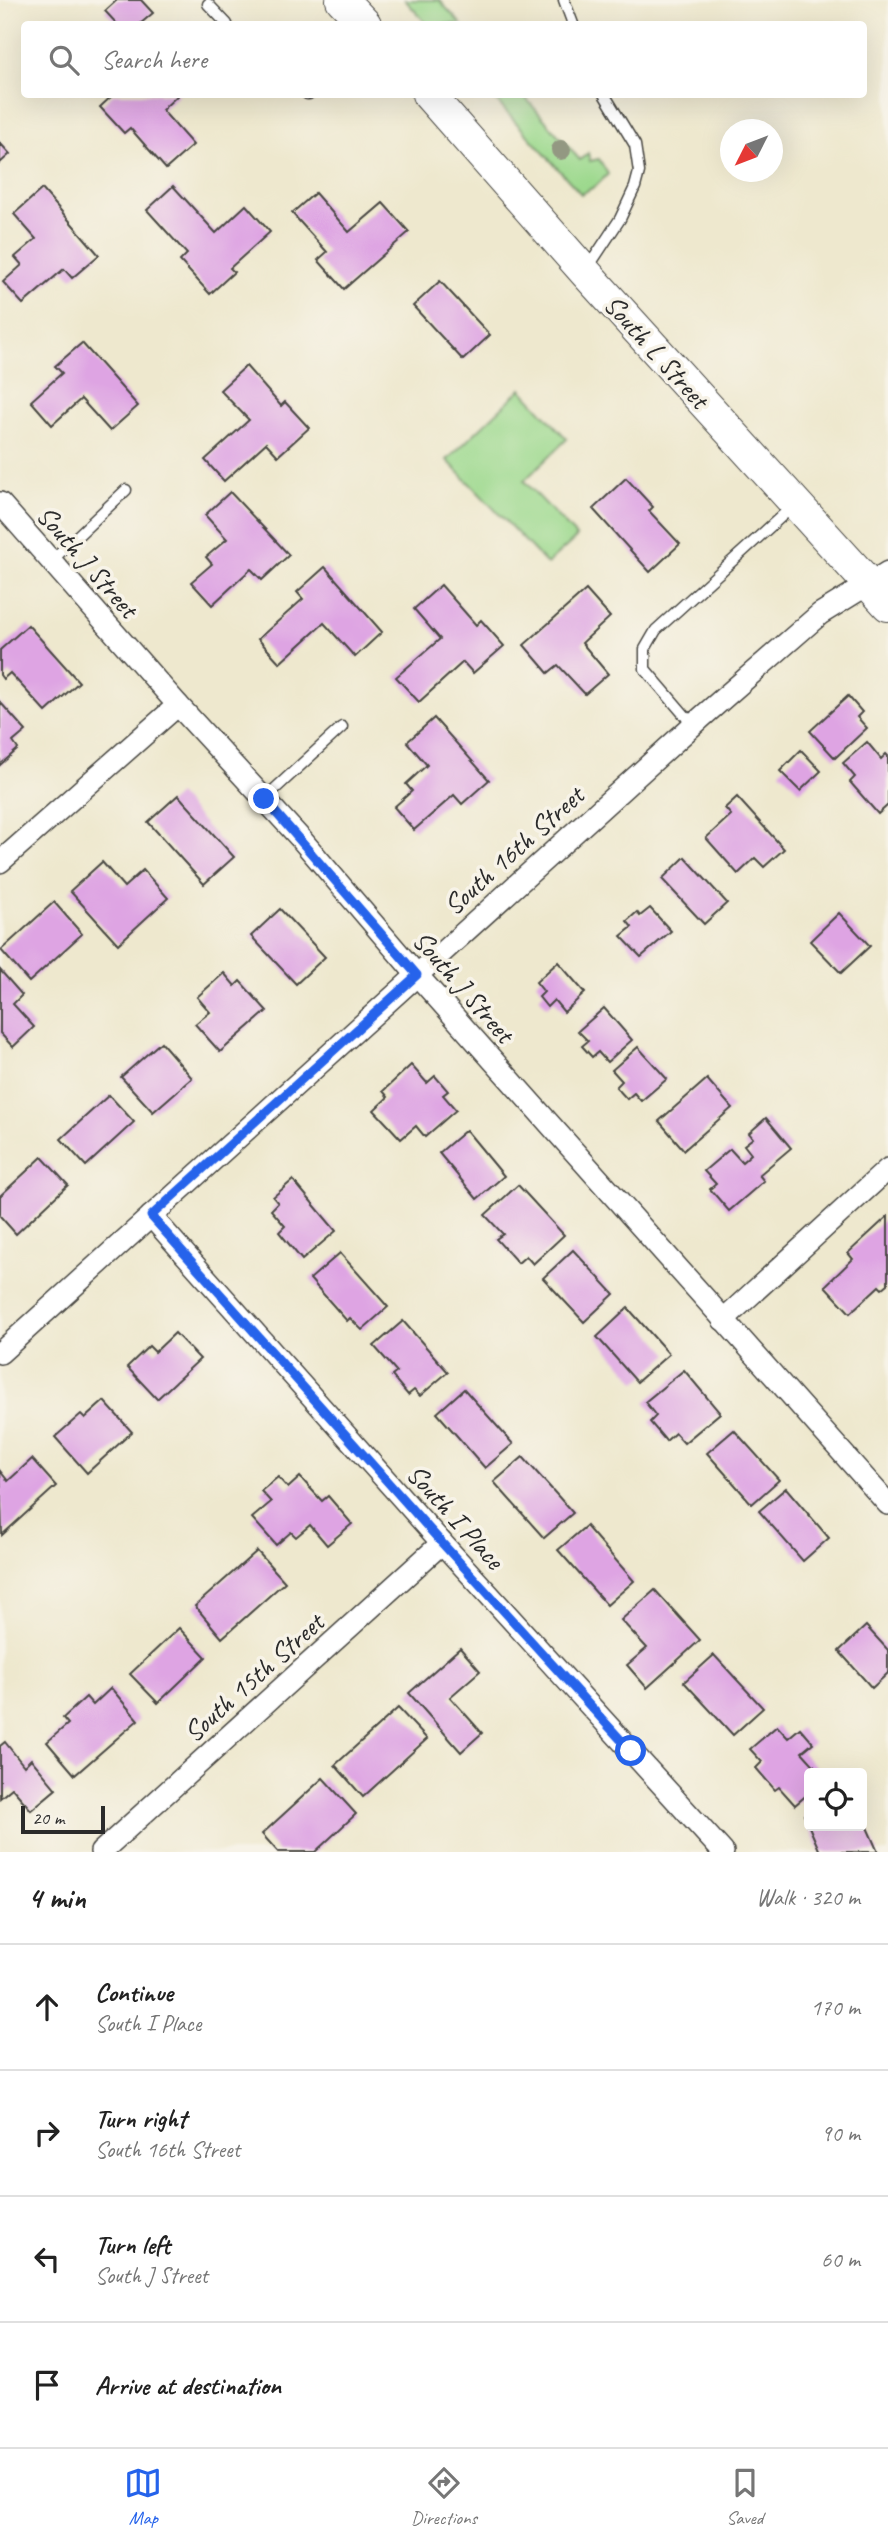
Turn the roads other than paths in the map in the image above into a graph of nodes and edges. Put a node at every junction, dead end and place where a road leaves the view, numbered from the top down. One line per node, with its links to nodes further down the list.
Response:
1 (342, 0): 5 (street)
2 (564, 0): 6 (lane)
3 (208, 4): 4 (lane)
4 (224, 21)
5 (362, 21)
6 (572, 21)
7 (432, 98): 9 (street, South L Street)
8 (606, 98): 9 (lane)
9 (585, 272): 12 (street, South L Street)
10 (126, 490): 13 (lane)
11 (0, 503): 13 (street, South J Street)
12 (796, 504): 14 (street, South L Street); 16 (lane)
13 (51, 561): 15 (street, South J Street)
14 (881, 587): 16 (street, South 16th Street)
15 (178, 705): 18 (street, South J Street); 19 (street)
16 (693, 725): 20 (street, South 16th Street)
17 (342, 727): 18 (lane)
18 (264, 799): 20 (street, South J Street)
19 (0, 862)
20 (417, 975): 22 (street, South 16th Street); 23 (street, South J Street)
21 (888, 1169): 23 (street)
22 (151, 1216): 24 (street, South 16th Street); 26 (street, South I Place)
23 (723, 1320): 25 (street, South J Street)
24 (0, 1353)
25 (888, 1504)
26 (442, 1543): 27 (street, South 15th Street); 28 (street, South I Place)
27 (101, 1852)
28 (723, 1852)

